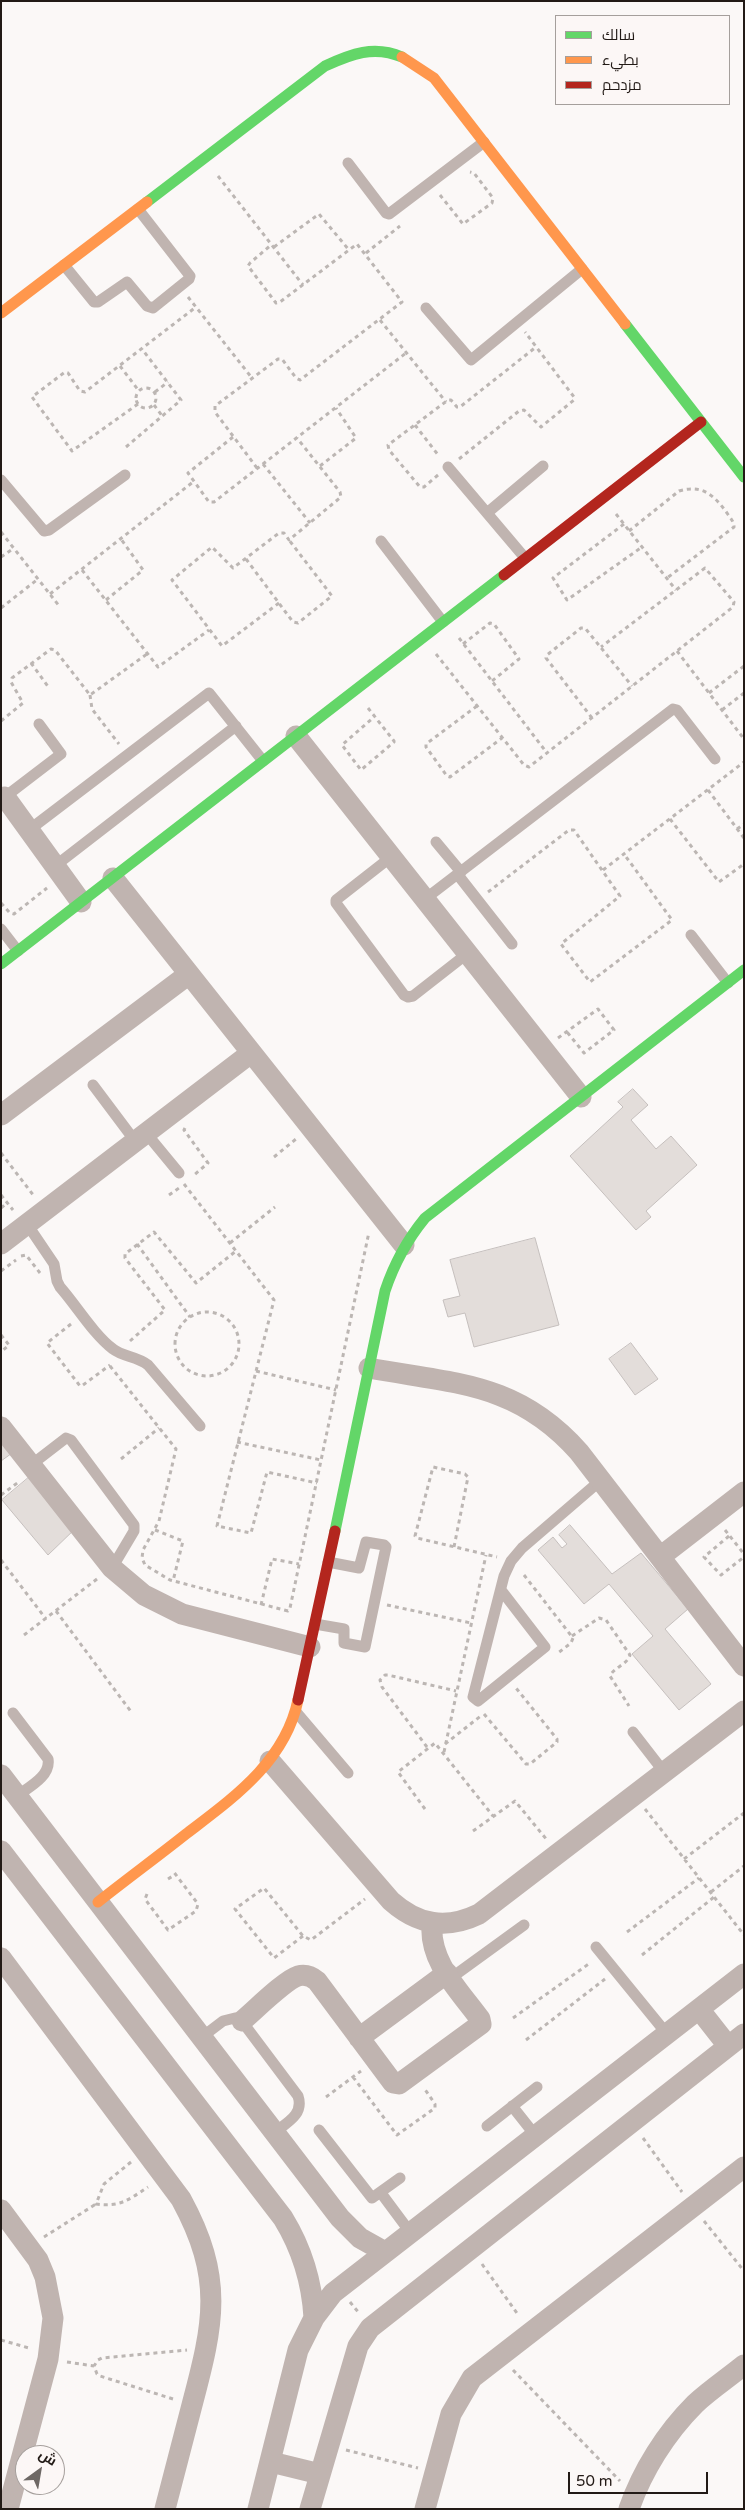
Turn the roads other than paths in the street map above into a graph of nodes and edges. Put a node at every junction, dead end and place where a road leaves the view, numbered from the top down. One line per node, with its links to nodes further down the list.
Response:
1 (484, 142): 2 (lane); 3 (street); 5 (street)
2 (348, 163)
3 (138, 209): 4 (street); 4 (lane)
4 (64, 265): 7 (street)
5 (582, 269): 6 (lane); 8 (street)
6 (426, 308)
7 (1, 313)
8 (701, 422): 12 (street); 16 (street)
9 (543, 466): 14 (lane)
10 (448, 467): 14 (lane)
11 (125, 475): 13 (lane)
12 (744, 477)
13 (1, 480)
14 (487, 513): 16 (lane)
15 (382, 541): 17 (lane)
16 (525, 558): 17 (street)
17 (444, 621): 20 (street)
18 (39, 724): 23 (lane)
19 (236, 726): 22 (lane); 24 (lane); 27 (lane)
20 (296, 736): 22 (street); 26 (street)
21 (715, 759): 28 (lane)
22 (263, 761): 29 (street)
23 (3, 798): 24 (street)
24 (29, 830): 27 (street)
25 (436, 842): 28 (lane)
26 (391, 857): 30 (street); 36 (lane)
27 (55, 866): 31 (street)
28 (459, 874): 30 (lane); 34 (lane)
29 (113, 878): 31 (street); 39 (street)
30 (425, 899): 36 (street)
31 (81, 902): 35 (street)
32 (1, 930): 35 (lane)
33 (691, 935): 40 (lane)
34 (512, 944)
35 (18, 951): 37 (street)
36 (468, 953): 43 (street)
37 (1, 964)
38 (744, 970): 40 (street)
39 (189, 974): 41 (street); 44 (street)
40 (728, 983): 43 (street)
41 (251, 1053): 45 (street); 49 (street)
42 (93, 1085): 45 (lane)
43 (581, 1097): 49 (street)
44 (1, 1115)
45 (141, 1137): 46 (lane); 47 (street)
46 (182, 1178)
47 (27, 1224): 48 (street); 51 (lane)
48 (1, 1244)
49 (404, 1246): 50 (street)
50 (369, 1368): 54 (street); 57 (street)
51 (200, 1426)
52 (1, 1427): 53 (street)
53 (30, 1464): 58 (street); 58 (lane)
54 (602, 1480): 56 (street); 59 (lane)
55 (744, 1492): 56 (street)
56 (660, 1557): 62 (street)
57 (328, 1562): 60 (street); 60 (lane)
58 (112, 1568): 61 (street)
59 (501, 1590): 59 (lane)
60 (315, 1624): 61 (street)
61 (310, 1647): 63 (street)
62 (744, 1666)
63 (296, 1711): 67 (street); 69 (lane)
64 (744, 1711): 68 (street)
65 (13, 1713): 71 (lane)
66 (633, 1732): 68 (lane)
67 (270, 1761): 73 (street); 74 (street)
68 (664, 1772): 74 (street)
69 (348, 1773)
70 (1, 1776): 71 (street)
71 (17, 1796): 73 (street)
72 (1, 1851): 98 (street)
73 (98, 1902): 83 (street)
74 (432, 1924): 79 (street)
75 (524, 1925): 79 (lane)
76 (599, 1950): 82 (lane)
77 (1, 1958): 104 (street)
78 (744, 1974): 80 (street)
79 (449, 1976): 84 (street); 84 (street)
80 (698, 2009): 82 (street); 85 (street)
81 (242, 2021): 83 (lane); 84 (street); 90 (lane)
82 (667, 2034): 91 (street)
83 (202, 2038): 90 (street)
84 (359, 2038)
85 (736, 2040): 101 (street)
86 (537, 2087): 87 (lane)
87 (512, 2106): 88 (lane); 91 (lane)
88 (487, 2126)
89 (319, 2130): 94 (lane)
90 (275, 2132): 97 (street)
91 (535, 2135): 96 (street)
92 (744, 2167): 107 (street)
93 (400, 2178): 94 (lane)
94 (381, 2193): 96 (lane)
95 (1, 2210): 103 (street)
96 (410, 2232): 97 (street)
97 (385, 2252): 98 (street)
98 (314, 2318): 100 (street)
99 (744, 2366): 102 (street)
100 (270, 2462): 101 (street); 105 (street)
101 (320, 2474): 106 (street)
102 (631, 2502)
103 (8, 2509)
104 (165, 2509)
105 (258, 2509)
106 (310, 2509)
107 (425, 2509)

